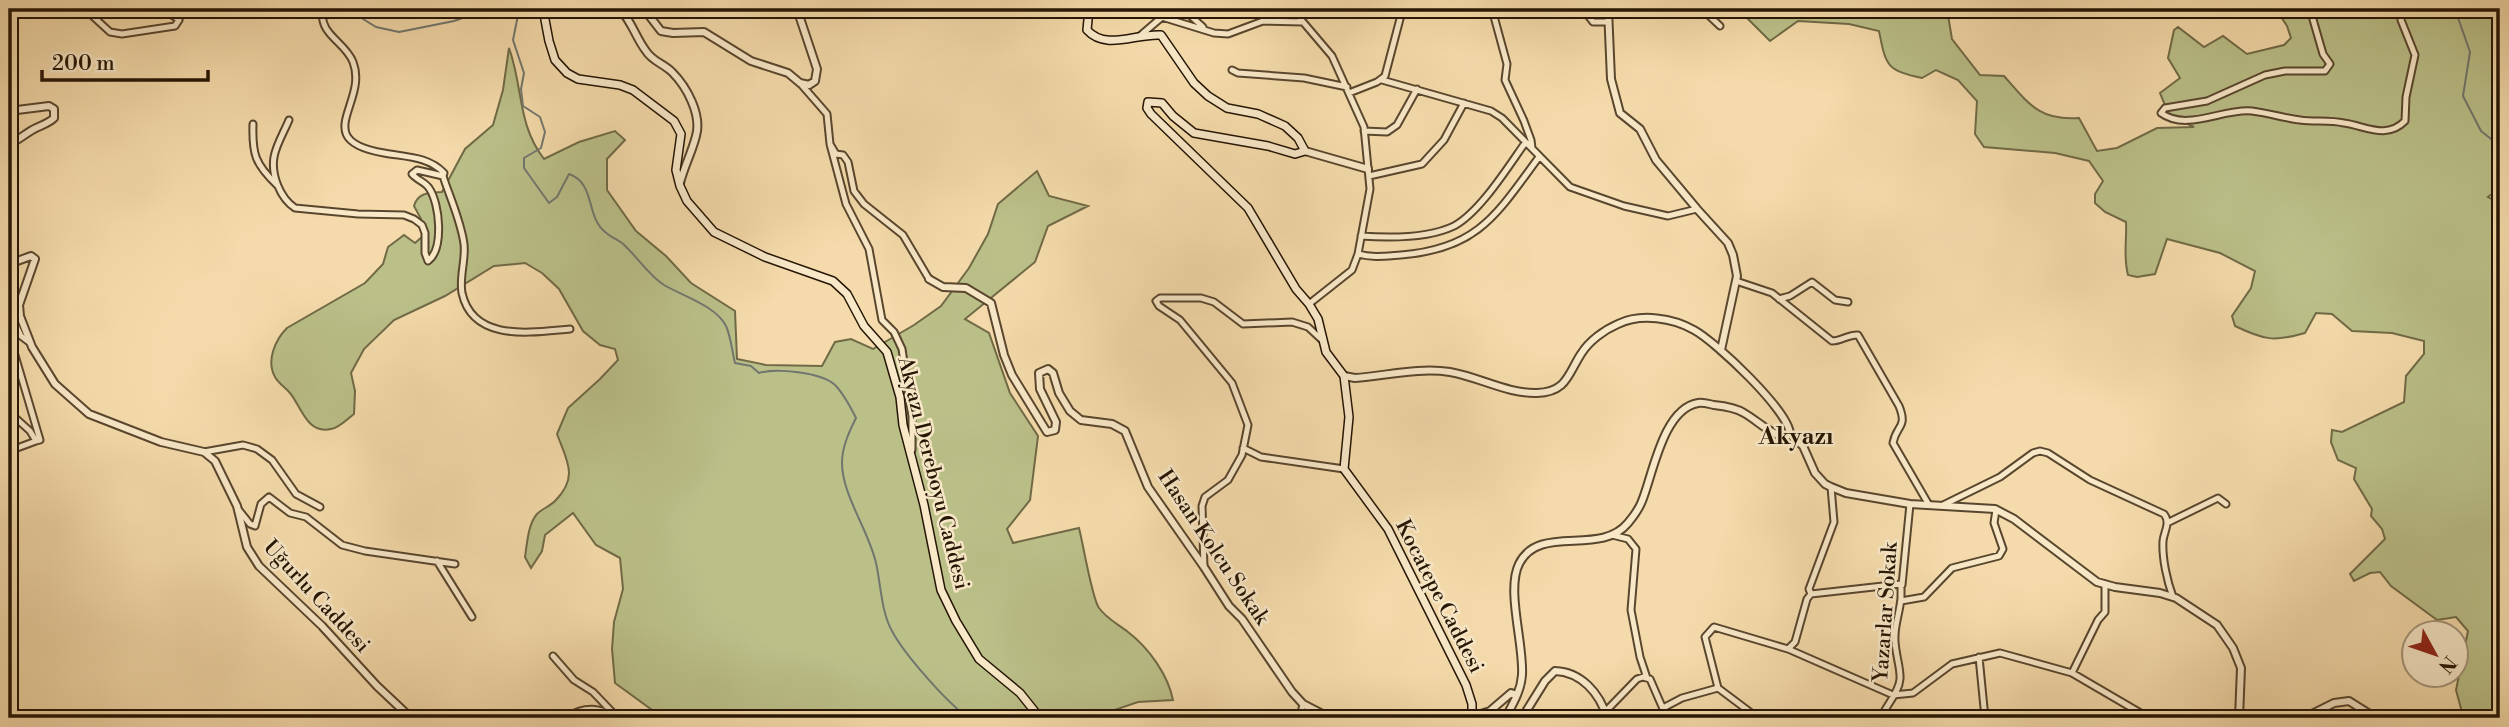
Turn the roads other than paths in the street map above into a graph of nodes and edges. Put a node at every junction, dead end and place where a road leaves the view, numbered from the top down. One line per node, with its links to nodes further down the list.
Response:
1 (85, 9): 2 (street)
2 (164, 9)
3 (323, 9): 40 (street)
4 (543, 9): 41 (main road)
5 (620, 9): 41 (street)
6 (644, 9): 25 (street)
7 (797, 9): 25 (street)
8 (1089, 9): 22 (main road)
9 (1183, 9): 21 (street)
10 (1292, 9): 18 (street)
11 (1399, 9): 24 (street)
12 (1492, 9): 36 (street)
13 (1583, 9): 19 (street)
14 (1608, 9): 19 (street)
15 (1702, 9): 20 (street)
16 (2310, 9): 17 (street)
17 (2401, 9)
18 (1303, 22): 21 (street); 27 (street)
19 (1608, 22): 43 (street)
20 (1720, 26)
21 (1205, 29): 22 (street)
22 (1141, 35): 37 (main road)
23 (1231, 70): 27 (street)
24 (1382, 80): 26 (street); 27 (street)
25 (800, 83): 35 (street)
26 (1417, 89): 28 (street); 32 (street)
27 (1348, 90): 32 (street)
28 (1464, 103): 33 (street); 39 (street)
29 (9, 111): 34 (street)
30 (289, 120): 42 (street)
31 (253, 124): 42 (street)
32 (1364, 131): 39 (street)
33 (1525, 143): 36 (street); 44 (street)
34 (9, 144)
35 (830, 144): 47 (street); 65 (street)
36 (1532, 148): 38 (street)
37 (1306, 151): 39 (street); 51 (main road)
38 (1539, 157): 43 (street); 45 (street)
39 (1368, 172): 44 (street)
40 (443, 176): 42 (street); 53 (street)
41 (680, 186): 65 (main road, Akyazı Dereboyu Caddesi)
42 (279, 187)
43 (1697, 209): 48 (street)
44 (1361, 236): 45 (street)
45 (1358, 254): 51 (street)
46 (9, 264): 55 (street)
47 (929, 279): 79 (street, Hasan Kolcu Sokak)
48 (1736, 281): 49 (street); 57 (street)
49 (1779, 299): 50 (street); 70 (street)
50 (1848, 302)
51 (1309, 304): 56 (main road)
52 (9, 311): 55 (street)
53 (570, 329)
54 (9, 335): 61 (street)
55 (29, 342): 64 (street)
56 (1324, 343): 58 (main road); 62 (street)
57 (1721, 350): 58 (street); 60 (street)
58 (1344, 376): 66 (main road)
59 (10, 413): 61 (street)
60 (1790, 434): 67 (street); 76 (street)
61 (36, 441): 63 (street)
62 (1243, 448): 66 (street); 79 (street)
63 (9, 451)
64 (204, 452): 72 (street); 73 (street, Uğurlu Caddesi)
65 (912, 462): 99 (main road, Akyazı Dereboyu Caddesi)
66 (1345, 469): 102 (main road, Kocatepe Caddesi)
67 (1831, 487): 68 (street); 81 (street)
68 (1909, 504): 70 (street); 83 (street, Yazarlar Sokak)
69 (2226, 504): 75 (street)
70 (1929, 505): 71 (street)
71 (1943, 505): 74 (street); 75 (street)
72 (320, 507)
73 (238, 509): 77 (street); 96 (street, Uğurlu Caddesi)
74 (1996, 510): 80 (street); 83 (street)
75 (2167, 523): 82 (street)
76 (1612, 535): 89 (street); 91 (street)
77 (437, 561): 78 (street); 84 (street)
78 (455, 564)
79 (1204, 567): 93 (street, Hasan Kolcu Sokak)
80 (2105, 584): 82 (street); 88 (street)
81 (1811, 594): 83 (street); 85 (street)
82 (2173, 597): 110 (street)
83 (1901, 601): 92 (street, Yazarlar Sokak)
84 (472, 617)
85 (1788, 649): 90 (street); 92 (street)
86 (553, 656): 98 (street)
87 (1979, 657): 88 (street); 92 (street); 108 (street)
88 (2072, 673): 109 (street)
89 (1647, 678): 94 (street); 95 (street)
90 (1718, 688): 94 (street); 106 (street)
91 (1517, 695): 102 (street); 103 (street)
92 (1893, 695): 107 (street, Yazarlar Sokak)
93 (1303, 704): 100 (street); 101 (street, Hasan Kolcu Sokak)
94 (1663, 708): 105 (street)
95 (1606, 715): 104 (street)
96 (411, 718)
97 (566, 718): 98 (street)
98 (619, 718)
99 (1040, 718)
100 (1300, 718)
101 (1330, 718)
102 (1472, 718)
103 (1508, 718)
104 (1522, 718)
105 (1667, 718)
106 (1758, 718)
107 (1881, 718)
108 (1985, 718)
109 (2149, 718)
110 (2239, 718)
111 (2304, 718): 112 (street)
112 (2376, 718)

